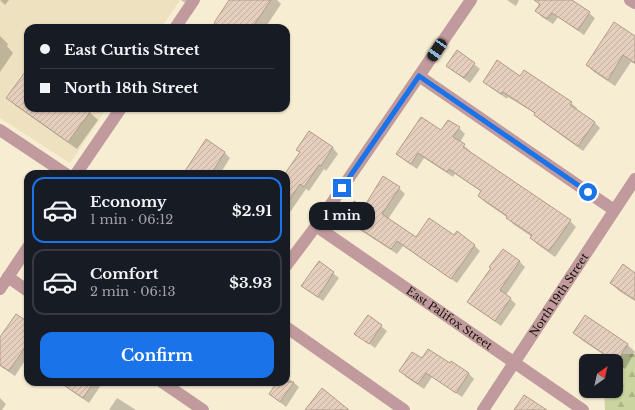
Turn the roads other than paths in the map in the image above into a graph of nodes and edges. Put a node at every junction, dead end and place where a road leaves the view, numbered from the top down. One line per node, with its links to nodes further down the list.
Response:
1 (194, 0): 5 (street)
2 (471, 0): 6 (street)
3 (630, 0): 4 (street)
4 (635, 3)
5 (178, 24)
6 (419, 76): 12 (street); 13 (street)
7 (117, 112): 10 (street)
8 (0, 130): 9 (street)
9 (60, 170)
10 (79, 170)
11 (635, 179): 12 (street, North 19th Street)
12 (614, 210): 20 (street, North 19th Street)
13 (316, 226): 15 (street); 20 (street, East Palifox Street)
14 (24, 253): 16 (street)
15 (290, 261)
16 (8, 277): 17 (street); 18 (street)
17 (24, 288)
18 (0, 289)
19 (290, 330): 23 (street)
20 (514, 363): 24 (street, North 19th Street); 25 (street, East Palifox Street)
21 (168, 386): 22 (street)
22 (202, 410)
23 (404, 410)
24 (483, 410)
25 (583, 410)

